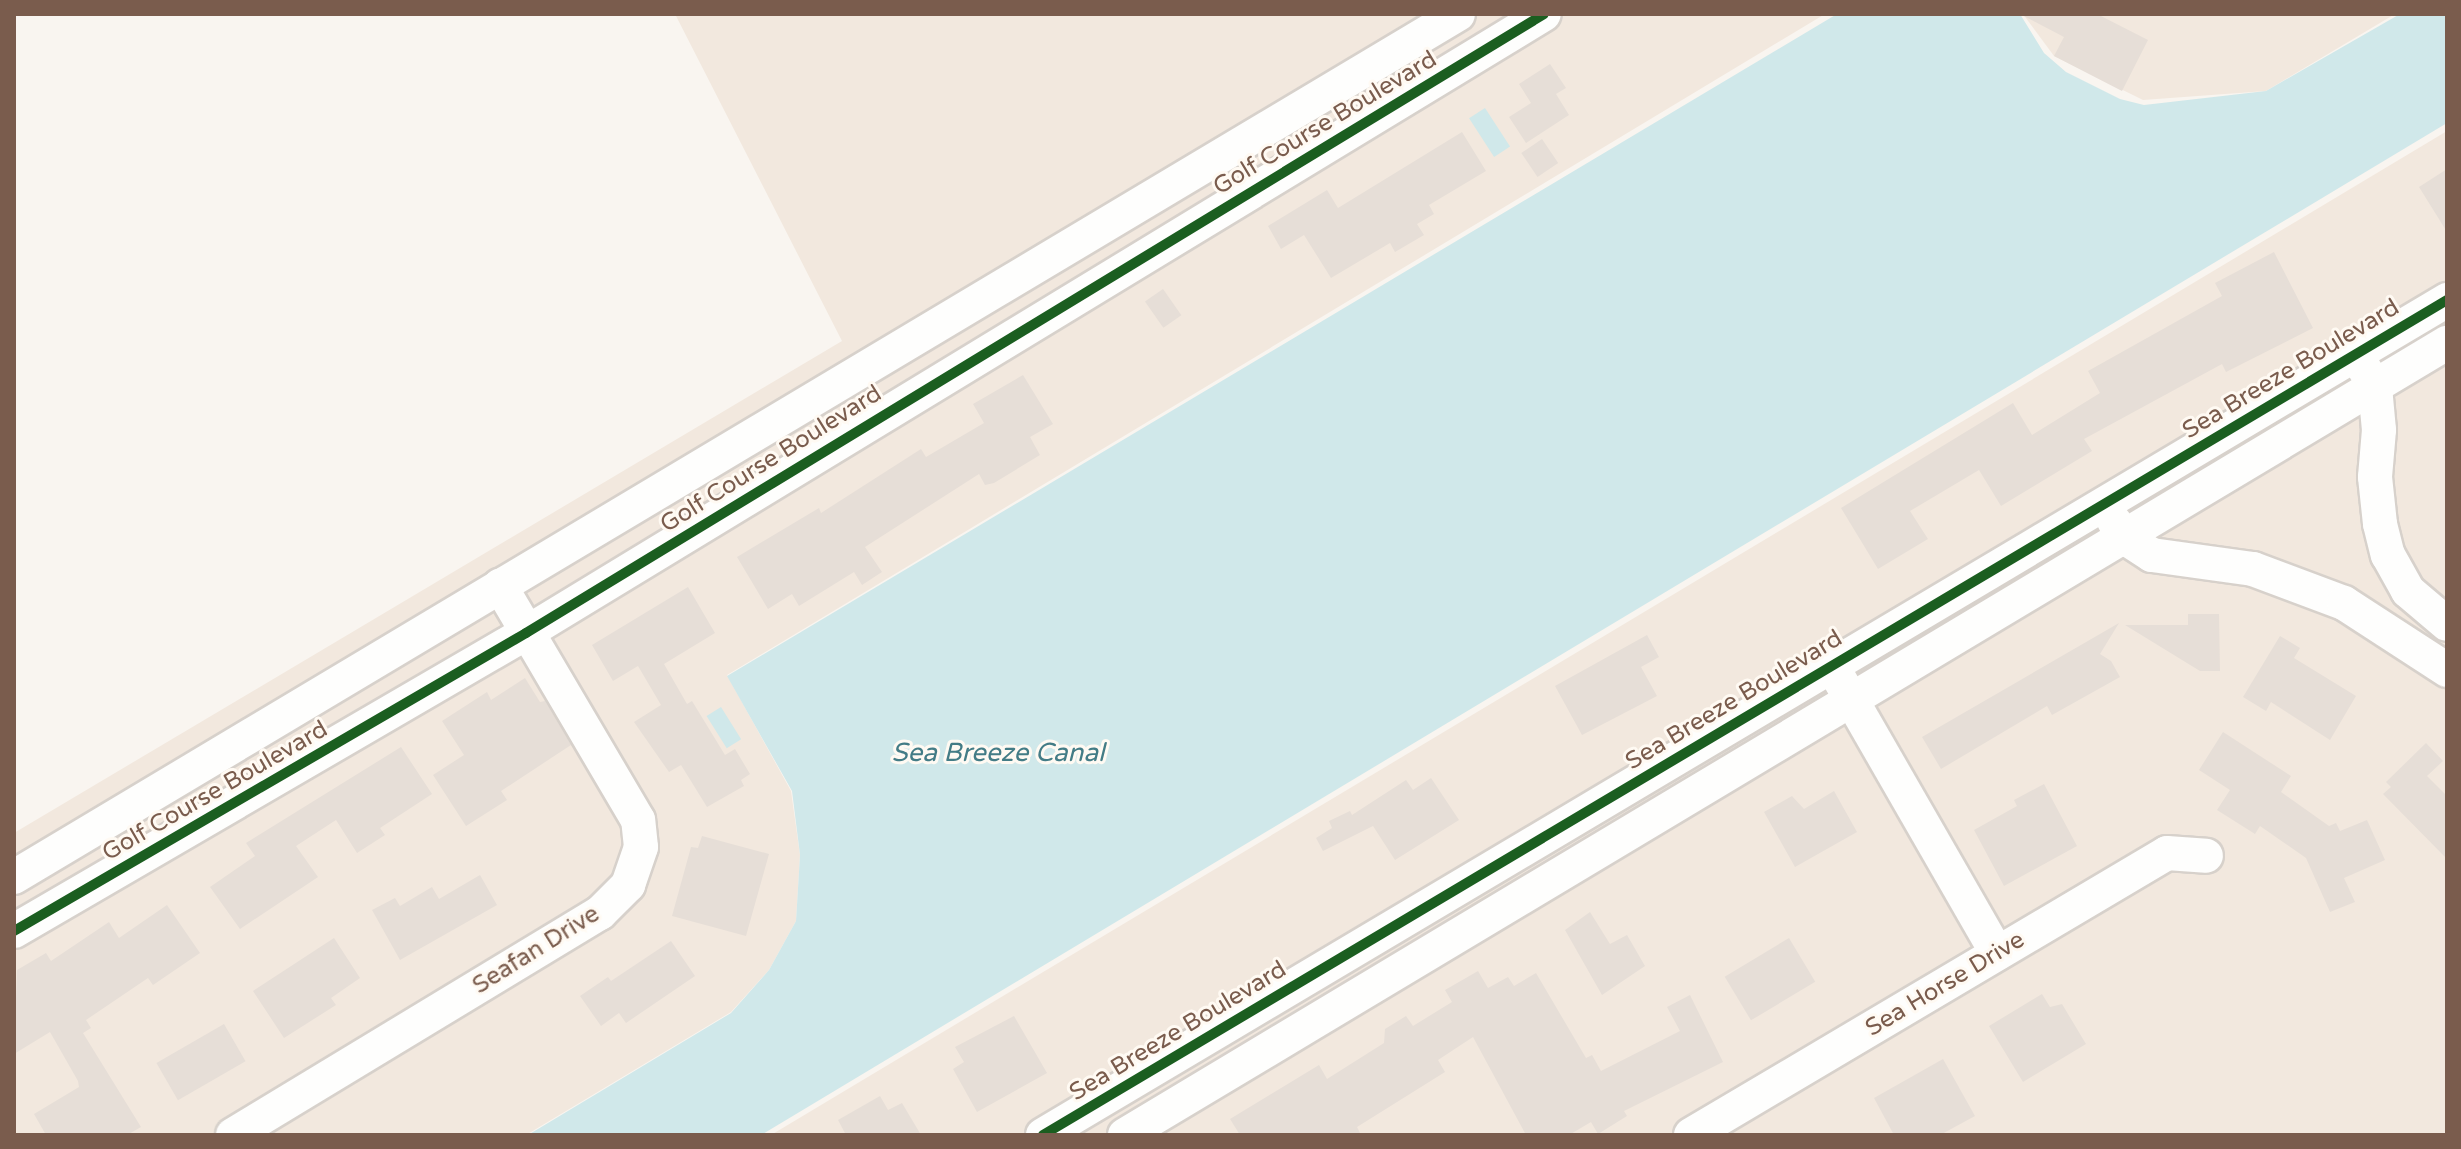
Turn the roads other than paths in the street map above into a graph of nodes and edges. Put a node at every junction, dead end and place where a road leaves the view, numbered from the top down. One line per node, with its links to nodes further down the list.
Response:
1 (1458, 14): 9 (street, Golf Course Boulevard)
2 (1544, 14): 13 (street, Golf Course Boulevard)
3 (2447, 300): 5 (street, Sea Breeze Boulevard)
4 (2447, 343): 6 (street)
5 (2356, 354): 6 (street); 7 (street, Sea Breeze Boulevard)
6 (2375, 387): 8 (street); 10 (street)
7 (2103, 504): 8 (street); 14 (street, Sea Breeze Boulevard)
8 (2124, 537): 11 (street); 16 (street)
9 (500, 586): 13 (street, Seafan Drive); 18 (street, Golf Course Boulevard)
10 (2408, 591): 11 (street); 12 (street)
11 (2375, 622): 15 (street)
12 (2447, 624)
13 (526, 633): 19 (street, Golf Course Boulevard); 21 (street, Seafan Drive)
14 (1832, 665): 16 (street); 22 (street, Sea Breeze Boulevard)
15 (2447, 670)
16 (1852, 700): 20 (street); 23 (street)
17 (2206, 856): 20 (street, Sea Horse Drive)
18 (14, 877)
19 (14, 931)
20 (1997, 953): 24 (street, Sea Horse Drive)
21 (233, 1135)
22 (1043, 1135)
23 (1125, 1135)
24 (1691, 1135)

